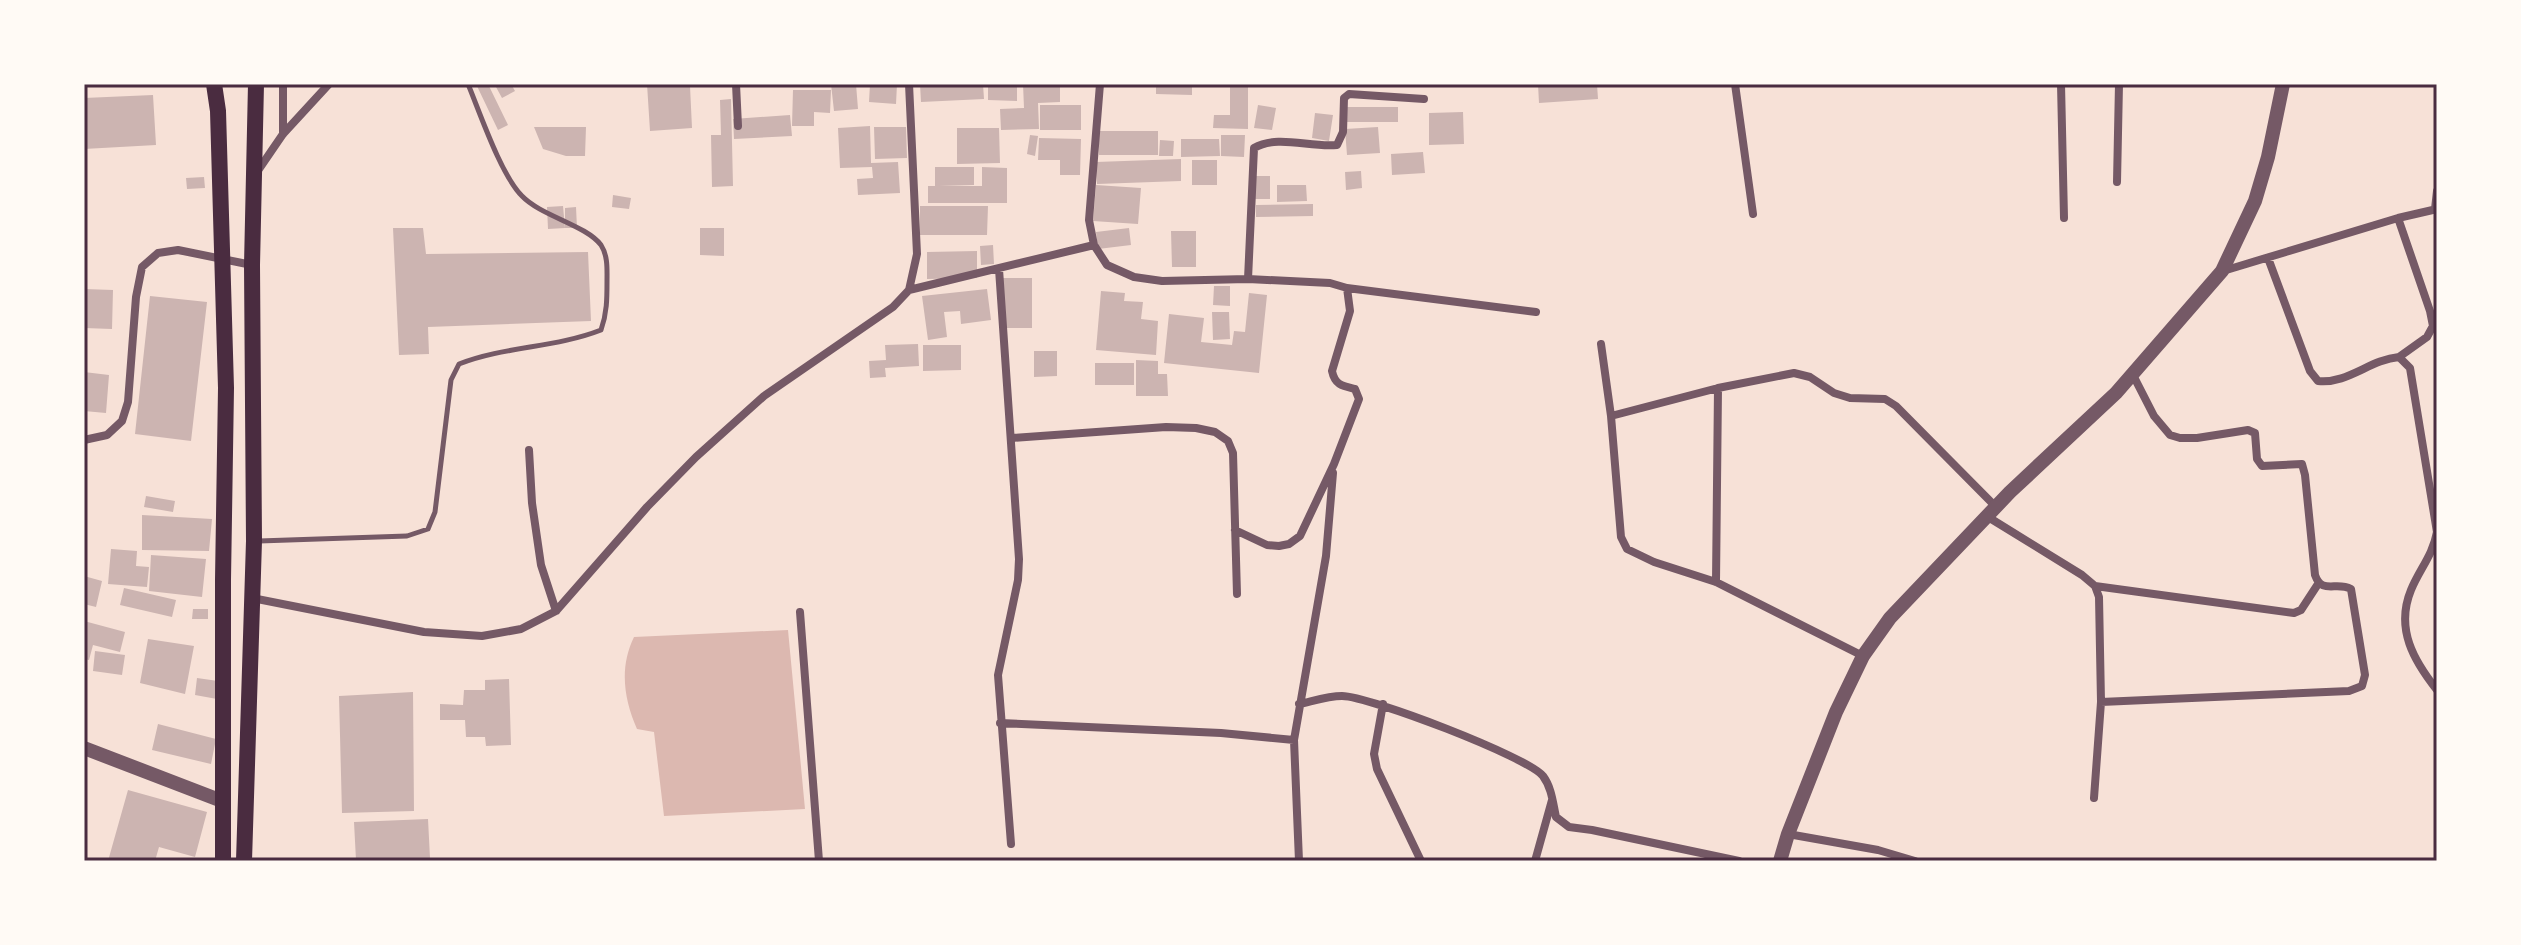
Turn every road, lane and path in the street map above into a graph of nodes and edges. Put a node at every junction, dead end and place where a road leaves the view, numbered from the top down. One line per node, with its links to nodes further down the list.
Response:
1 (214, 84): 25 (main road)
2 (256, 84): 16 (main road)
3 (283, 84): 15 (street)
4 (329, 84): 15 (street)
5 (468, 84): 45 (lane)
6 (736, 84): 14 (street)
7 (909, 84): 31 (street)
8 (1100, 84): 23 (street)
9 (1735, 84): 20 (street)
10 (2061, 84): 21 (street)
11 (2119, 84): 17 (street)
12 (2283, 84): 28 (street)
13 (1424, 99): 29 (street)
14 (738, 126)
15 (283, 134): 16 (street)
16 (254, 176): 26 (main road)
17 (2117, 182)
18 (2437, 191): 19 (street)
19 (2436, 209): 22 (street)
20 (1753, 214)
21 (2064, 218)
22 (2398, 218): 24 (street); 33 (street)
23 (1094, 245): 27 (street); 29 (street)
24 (2268, 258): 28 (street); 35 (street)
25 (222, 261): 26 (street); 40 (street); 63 (main road)
26 (252, 265): 45 (main road)
27 (999, 269): 31 (street); 39 (street)
28 (2222, 271): 36 (street)
29 (1248, 279): 30 (street)
30 (1347, 288): 32 (street); 42 (street)
31 (909, 290): 51 (street)
32 (1536, 312)
33 (2435, 326): 35 (street)
34 (1601, 344): 38 (street)
35 (2399, 357): 54 (street)
36 (2133, 375): 43 (street); 47 (street)
37 (1718, 388): 38 (street); 43 (street); 46 (street)
38 (1611, 416): 46 (street)
39 (1011, 438): 44 (street); 58 (street)
40 (84, 440)
41 (529, 450): 51 (street)
42 (1334, 464): 44 (street); 56 (street)
43 (1992, 512): 48 (street); 53 (street)
44 (1235, 530): 49 (street)
45 (254, 541): 50 (main road)
46 (1716, 582): 53 (street)
47 (2318, 584): 48 (street); 55 (street)
48 (2095, 586): 55 (street)
49 (1237, 594)
50 (252, 598): 51 (street); 67 (main road)
51 (556, 611)
52 (800, 612): 68 (street)
53 (1863, 656): 64 (street)
54 (2437, 690)
55 (2101, 702): 61 (street)
56 (1299, 704): 57 (street); 59 (street)
57 (1383, 704): 62 (street); 70 (street)
58 (1000, 723): 59 (street); 65 (street)
59 (1294, 740): 69 (street)
60 (84, 748): 63 (street)
61 (2094, 798)
62 (1552, 800): 71 (street); 72 (street)
63 (222, 801): 66 (main road)
64 (1788, 834): 73 (street); 74 (street)
65 (1011, 844)
66 (223, 861)
67 (244, 861)
68 (819, 861)
69 (1299, 861)
70 (1421, 861)
71 (1535, 861)
72 (1739, 861)
73 (1780, 861)
74 (1915, 861)

